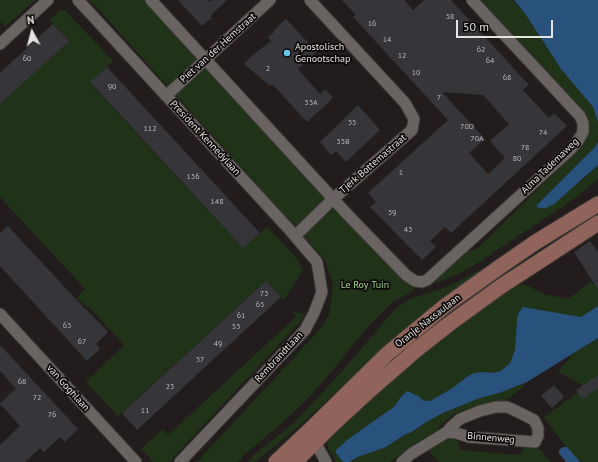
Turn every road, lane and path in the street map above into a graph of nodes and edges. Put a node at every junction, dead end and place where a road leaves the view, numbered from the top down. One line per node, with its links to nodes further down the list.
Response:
1 (48, 0): 7 (street)
2 (78, 0): 9 (street, President Kennedylaan)
3 (151, 0): 8 (street)
4 (270, 0): 8 (street, Piet van der Hemstraat)
5 (310, 0): 10 (street, Tjerk Bottemastraat)
6 (472, 0): 10 (street, Alma Tademaweg)
7 (0, 44)
8 (205, 59): 9 (street, Piet van der Hemstraat); 10 (street)
9 (166, 96): 13 (street, President Kennedylaan)
10 (333, 199): 13 (street)
11 (598, 204): 16 (main road, Oranje Nassaulaan)
12 (598, 223): 16 (main road, Oranje Nassaulaan)
13 (295, 236): 18 (street, Rembrandtlaan)
14 (0, 314): 17 (street, van Goghlaan)
15 (447, 432): 15 (street, Binnenweg); 22 (street)
16 (314, 435): 19 (main road, Oranje Nassaulaan); 20 (main road, Oranje Nassaulaan); 21 (street)
17 (136, 462)
18 (180, 462)
19 (276, 462)
20 (295, 462)
21 (326, 462)
22 (402, 462)

